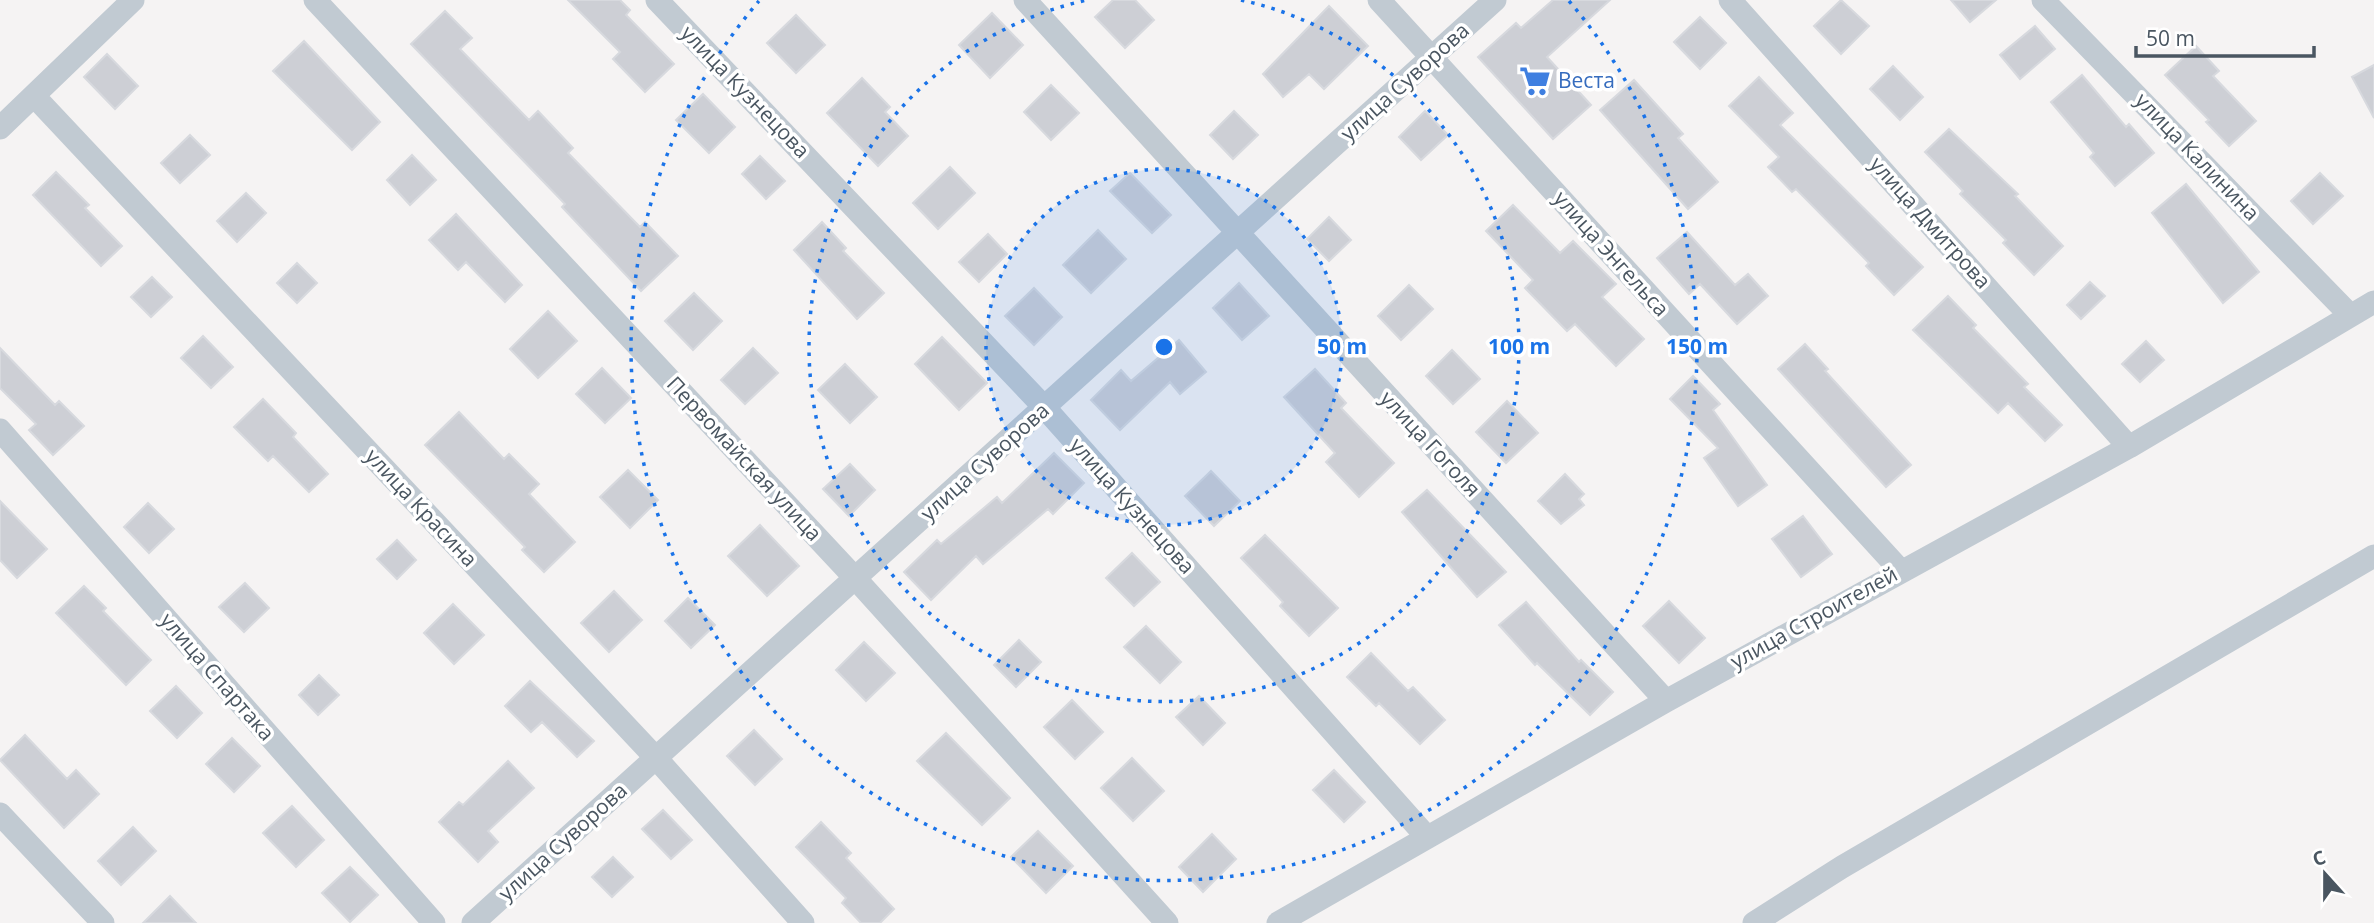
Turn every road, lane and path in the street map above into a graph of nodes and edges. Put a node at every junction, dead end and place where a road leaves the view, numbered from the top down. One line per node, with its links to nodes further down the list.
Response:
1 (133, 0): 10 (street)
2 (315, 0): 20 (street, Первомайская улица)
3 (657, 0): 15 (street, улица Кузнецова)
4 (1025, 0): 12 (street, улица Гоголя)
5 (1379, 0): 9 (street, улица Энгельса)
6 (1495, 0): 9 (street, улица Суворова)
7 (1730, 0): 17 (street, улица Дмитрова)
8 (2043, 0): 14 (street, улица Калинина)
9 (1433, 59): 12 (street, улица Суворова); 19 (street, улица Энгельса)
10 (36, 97): 11 (street); 22 (street, улица Красина)
11 (0, 128)
12 (1238, 234): 15 (street, улица Суворова); 21 (street, улица Гоголя)
13 (2374, 302): 14 (street, улица Строителей)
14 (2350, 315): 17 (street, улица Строителей)
15 (1045, 408): 20 (street, улица Суворова); 24 (street, улица Кузнецова)
16 (0, 430): 26 (street, улица Спартака)
17 (2129, 447): 19 (street, улица Строителей)
18 (2374, 556): 31 (street)
19 (1900, 570): 21 (street, улица Строителей)
20 (855, 578): 22 (street, улица Суворова); 29 (street, Первомайская улица)
21 (1666, 701): 24 (street, улица Строителей)
22 (656, 758): 27 (street, улица Суворова); 28 (street, улица Красина)
23 (0, 814): 25 (street)
24 (1426, 836): 30 (street, улица Строителей)
25 (103, 923)
26 (433, 923)
27 (473, 923)
28 (803, 923)
29 (1167, 923)
30 (1278, 923)
31 (1754, 923)

